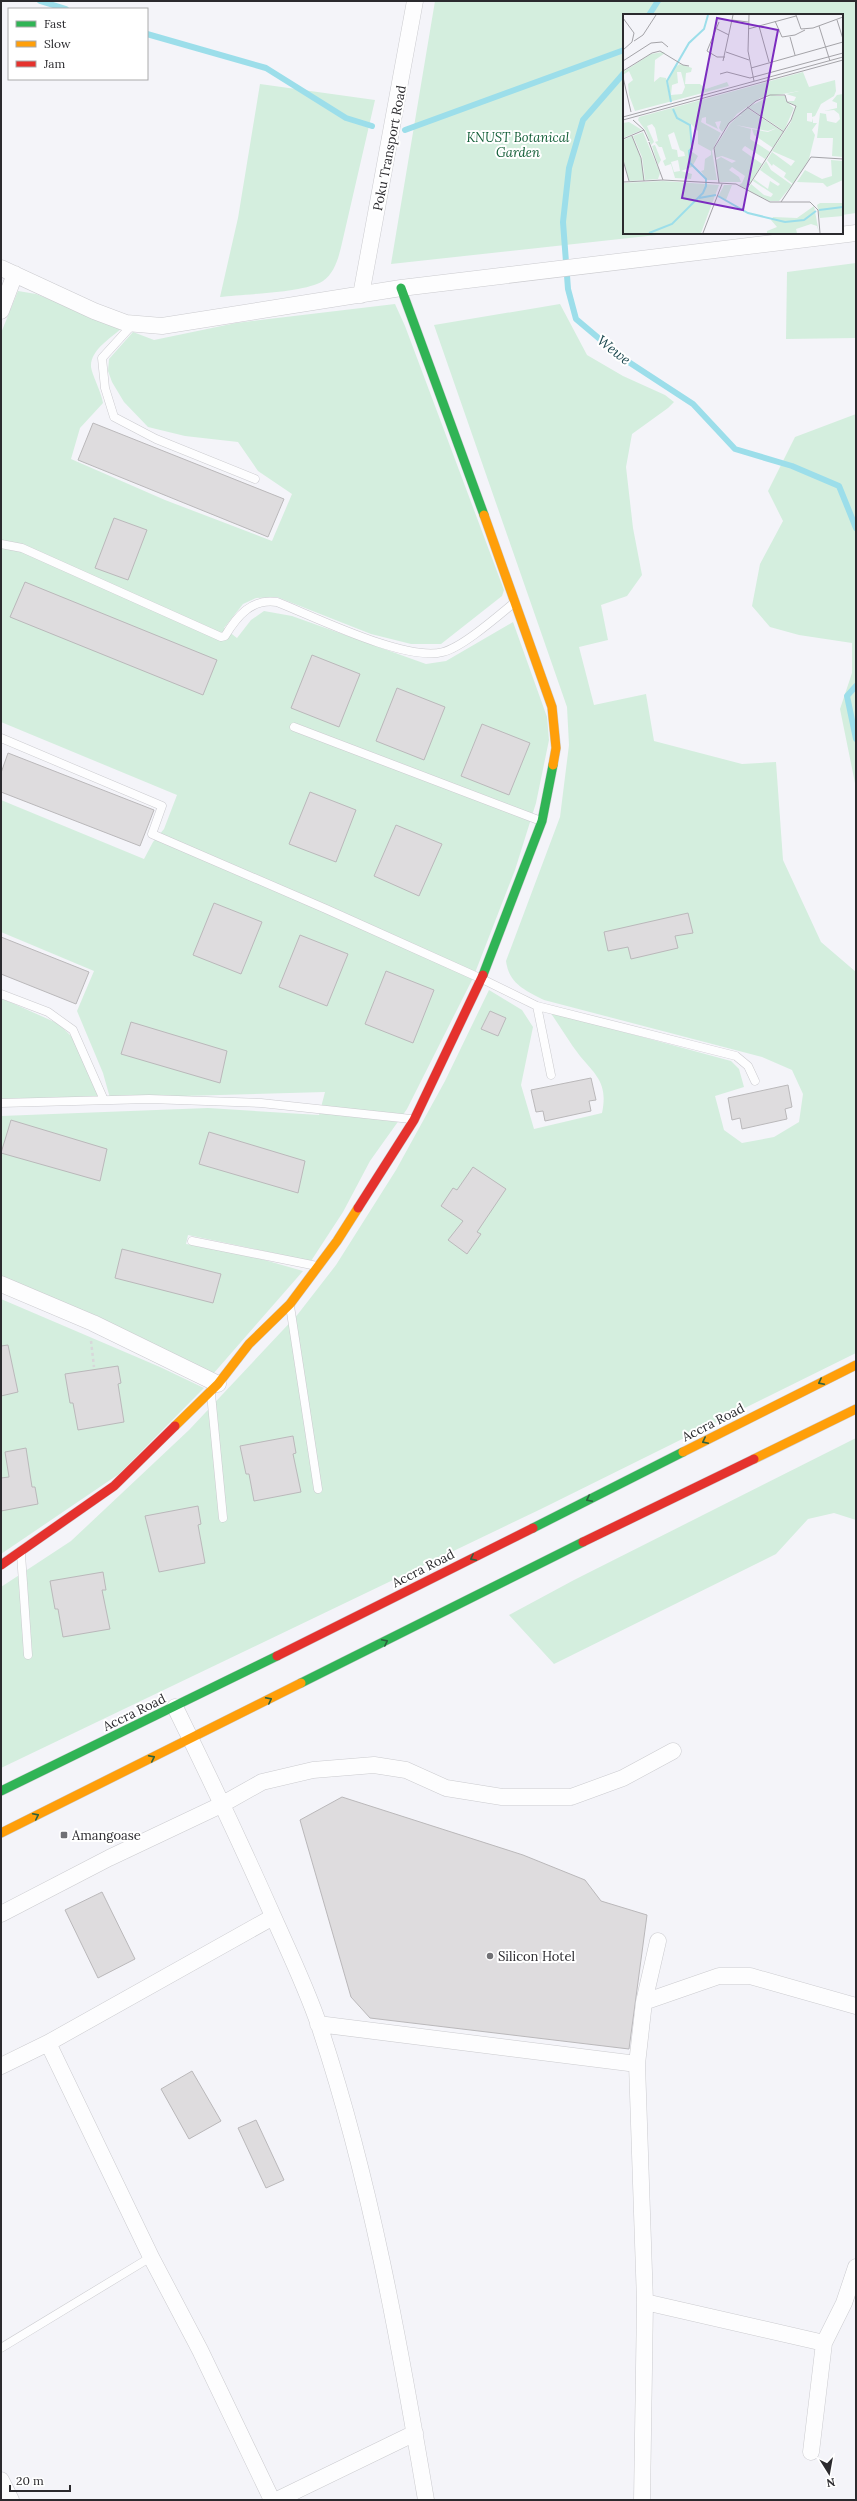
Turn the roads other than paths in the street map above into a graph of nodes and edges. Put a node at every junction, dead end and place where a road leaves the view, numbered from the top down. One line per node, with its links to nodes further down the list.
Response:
1 (415, 1): 7 (street, Poku Transport Road)
2 (856, 232): 4 (street)
3 (841, 234): 6 (street)
4 (843, 234)
5 (8, 271): 8 (street); 9 (street)
6 (401, 288): 7 (street); 12 (main road)
7 (361, 295): 9 (street)
8 (1, 311)
9 (133, 324): 10 (lane)
10 (255, 479)
11 (1, 544): 12 (lane)
12 (516, 601): 15 (main road)
13 (294, 727): 15 (lane)
14 (1, 738): 16 (lane)
15 (542, 821): 16 (main road)
16 (482, 979): 18 (lane); 23 (main road)
17 (1, 994): 21 (lane)
18 (537, 1006): 19 (lane); 20 (lane)
19 (551, 1075)
20 (755, 1081)
21 (104, 1100): 22 (lane); 23 (lane)
22 (1, 1103)
23 (414, 1120): 25 (main road)
24 (192, 1241): 25 (lane)
25 (318, 1266): 27 (main road)
26 (1, 1284): 29 (street)
27 (290, 1304): 29 (main road); 31 (lane)
28 (856, 1365): 36 (main road, Accra Road, one-way to 36)
29 (215, 1388): 32 (lane); 33 (main road)
30 (856, 1409): 37 (main road, one-way to 30)
31 (318, 1490)
32 (223, 1518)
33 (21, 1552): 34 (main road); 35 (lane)
34 (1, 1565)
35 (28, 1655)
36 (175, 1707): 37 (street); 39 (main road, Accra Road)
37 (191, 1739): 40 (street); 41 (main road, one-way to 37)
38 (673, 1751): 40 (street)
39 (1, 1791)
40 (221, 1805): 42 (street); 43 (street)
41 (1, 1834)
42 (1, 1914)
43 (273, 1917): 47 (street); 48 (street)
44 (658, 1942): 45 (street)
45 (644, 2002): 46 (street); 49 (street)
46 (856, 2006)
47 (318, 2024): 49 (street); 56 (street)
48 (48, 2042): 50 (street); 51 (street)
49 (637, 2064): 53 (street)
50 (1, 2066)
51 (151, 2257): 55 (lane); 60 (street)
52 (856, 2266): 54 (street)
53 (645, 2302): 54 (street); 63 (street)
54 (824, 2343): 57 (street)
55 (1, 2348)
56 (415, 2433): 61 (street); 62 (street)
57 (811, 2452)
58 (1, 2480): 59 (street)
59 (11, 2500)
60 (272, 2500)
61 (277, 2500)
62 (426, 2500)
63 (642, 2500)

